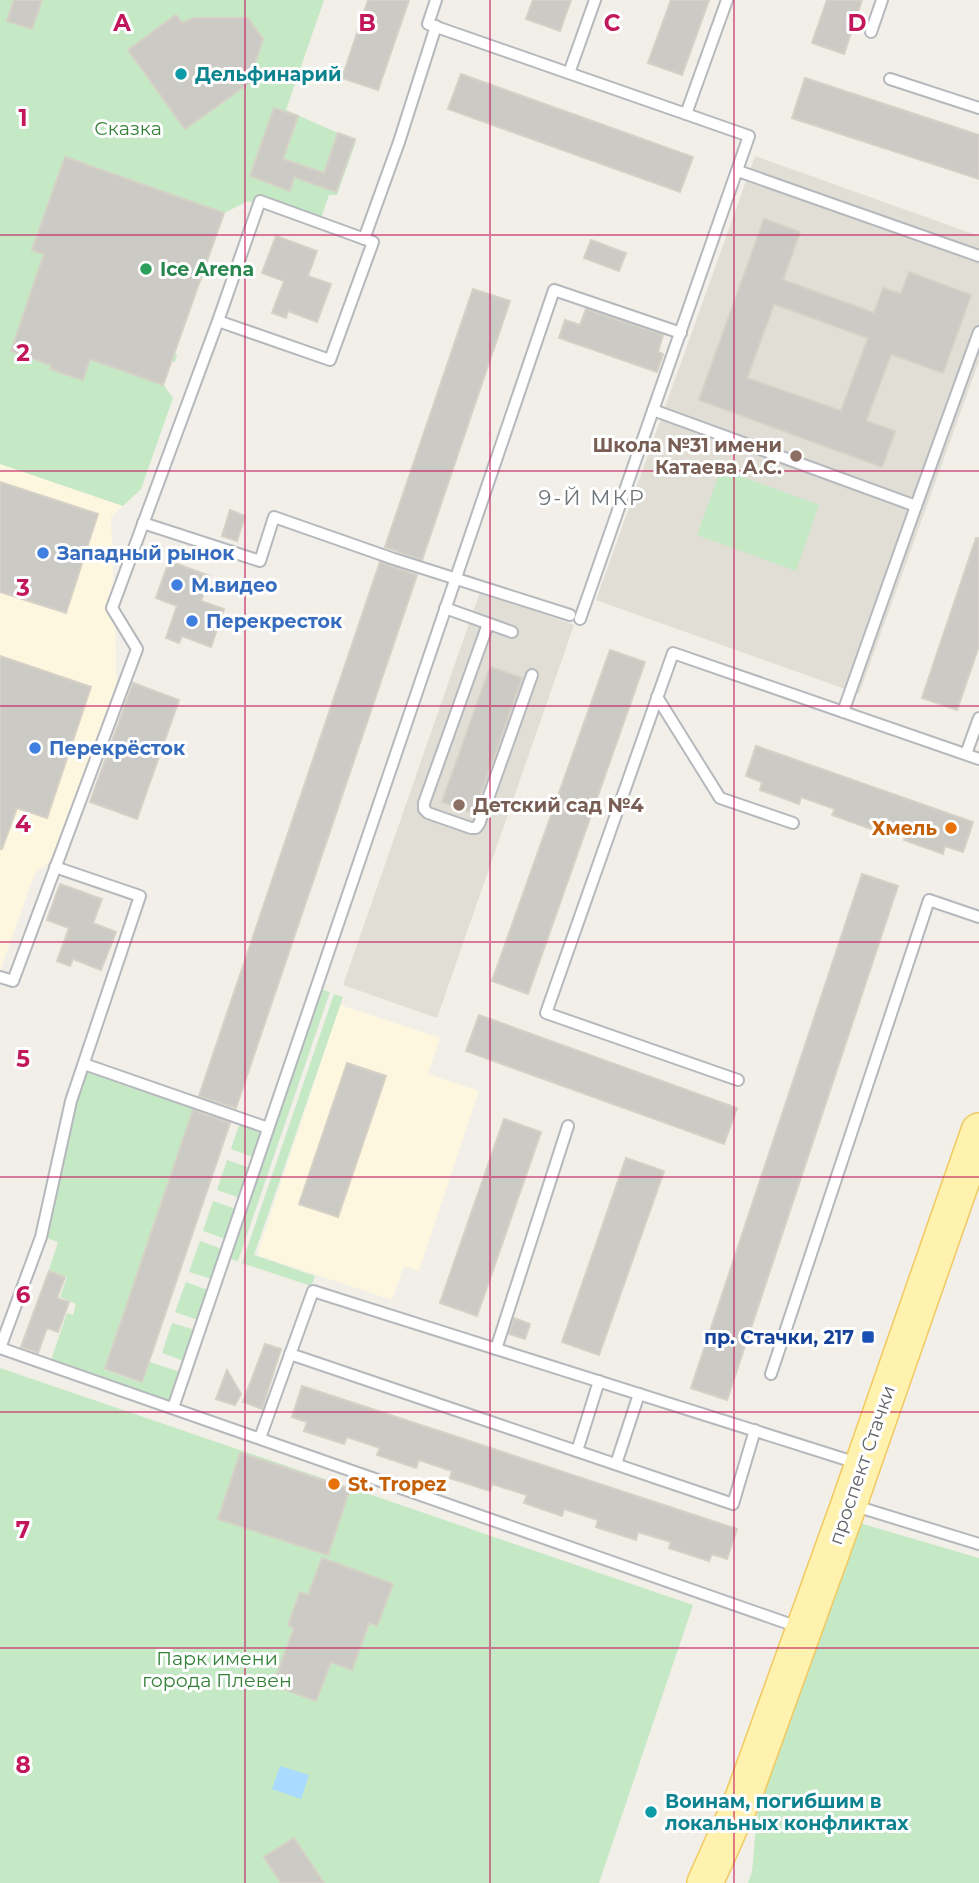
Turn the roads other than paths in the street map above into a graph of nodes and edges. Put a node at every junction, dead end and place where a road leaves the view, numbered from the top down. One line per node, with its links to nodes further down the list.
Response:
1 (436, 0): 5 (lane)
2 (595, 0): 7 (lane)
3 (727, 0): 10 (lane)
4 (882, 0): 6 (lane)
5 (436, 26): 7 (lane); 12 (lane)
6 (871, 32)
7 (569, 73): 10 (lane)
8 (890, 79): 9 (lane)
9 (979, 108)
10 (686, 114): 11 (lane)
11 (738, 171): 13 (lane); 15 (lane)
12 (364, 239): 14 (lane); 14 (lane)
13 (979, 256)
14 (218, 321): 19 (lane)
15 (681, 332): 17 (lane); 20 (lane)
16 (979, 332): 18 (lane)
17 (653, 411): 18 (lane); 20 (lane)
18 (916, 506): 26 (lane)
19 (143, 523): 20 (lane); 31 (lane)
20 (455, 578): 21 (lane)
21 (445, 608): 22 (lane); 37 (lane)
22 (488, 624): 23 (lane); 24 (lane)
23 (512, 632)
24 (532, 675)
25 (657, 697): 26 (lane); 30 (lane); 35 (lane)
26 (843, 712): 28 (lane)
27 (979, 718): 28 (lane)
28 (967, 754): 29 (lane)
29 (979, 759)
30 (793, 823)
31 (55, 867): 33 (lane); 34 (lane)
32 (979, 917): 42 (lane)
33 (0, 977)
34 (83, 1064): 37 (lane); 39 (lane)
35 (738, 1080)
36 (568, 1126): 40 (lane)
37 (268, 1128): 45 (lane)
38 (976, 1147): 50 (main road, проспект Стачки)
39 (0, 1348): 45 (lane)
40 (496, 1349): 41 (lane); 43 (lane)
41 (290, 1354): 47 (lane); 48 (lane)
42 (771, 1374)
43 (600, 1381): 44 (lane); 48 (lane)
44 (639, 1394): 46 (lane); 49 (lane)
45 (173, 1408): 47 (lane)
46 (755, 1430): 49 (lane); 50 (lane)
47 (260, 1438): 53 (lane)
48 (577, 1451): 49 (lane)
49 (616, 1464)
50 (863, 1464): 51 (main road, проспект Стачки)
51 (849, 1504): 52 (lane); 53 (main road, проспект Стачки)
52 (979, 1544)
53 (804, 1628): 54 (main road, проспект Стачки)
54 (743, 1798): 55 (main road, проспект Стачки); 56 (main road, проспект Стачки)
55 (705, 1883)
56 (732, 1883)

